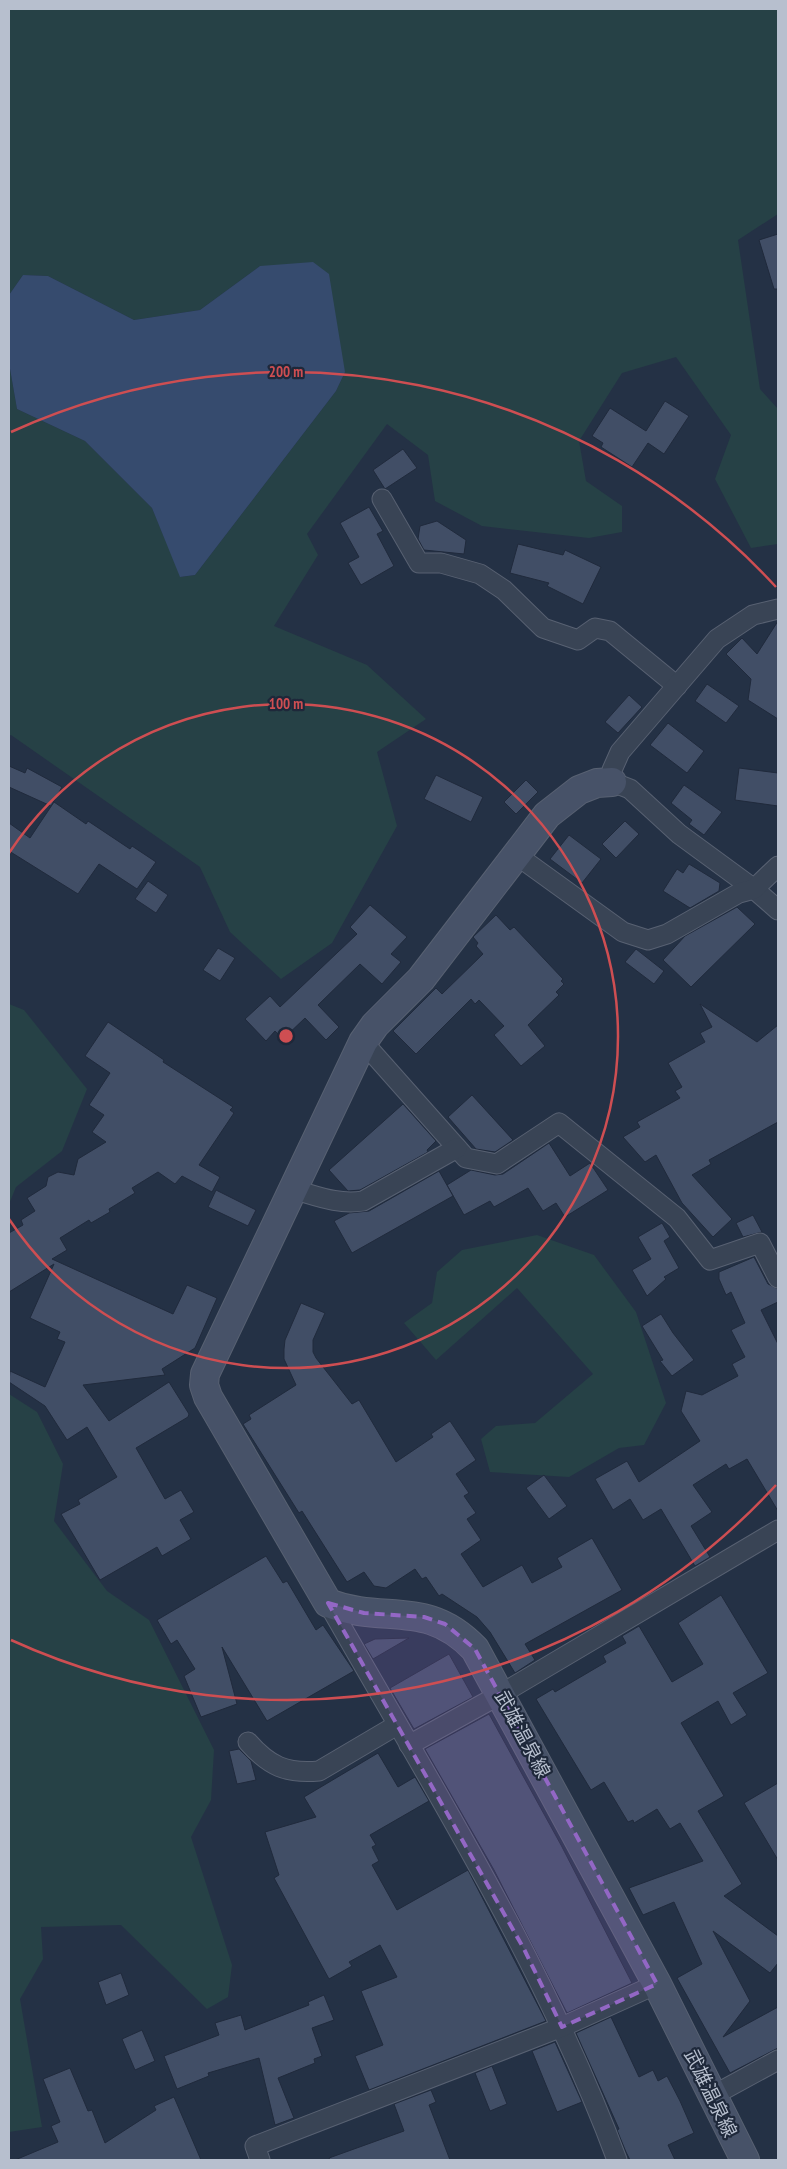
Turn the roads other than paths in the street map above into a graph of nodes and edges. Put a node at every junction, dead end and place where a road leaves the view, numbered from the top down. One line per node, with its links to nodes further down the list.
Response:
1 (382, 499): 3 (street)
2 (778, 609): 3 (street)
3 (677, 686): 4 (street)
4 (612, 782): 5 (main road); 7 (street)
5 (515, 854): 7 (street); 9 (main road)
6 (778, 866): 7 (street)
7 (754, 889): 8 (street)
8 (778, 910)
9 (363, 1042): 10 (street); 11 (main road)
10 (457, 1148): 11 (street); 12 (street)
11 (292, 1189): 14 (main road)
12 (778, 1278)
13 (778, 1530): 15 (street)
14 (328, 1603): 15 (main road, 武雄温泉線); 16 (street)
15 (501, 1694): 18 (street); 19 (main road, 武雄温泉線)
16 (397, 1725): 17 (street); 18 (street)
17 (248, 1742)
18 (409, 1746): 20 (street)
19 (657, 1984): 20 (street); 22 (main road, 武雄温泉線)
20 (562, 2026): 23 (street); 24 (street)
21 (778, 2060): 22 (street)
22 (712, 2096): 25 (main road, 武雄温泉線)
23 (260, 2160)
24 (617, 2160)
25 (745, 2160)

